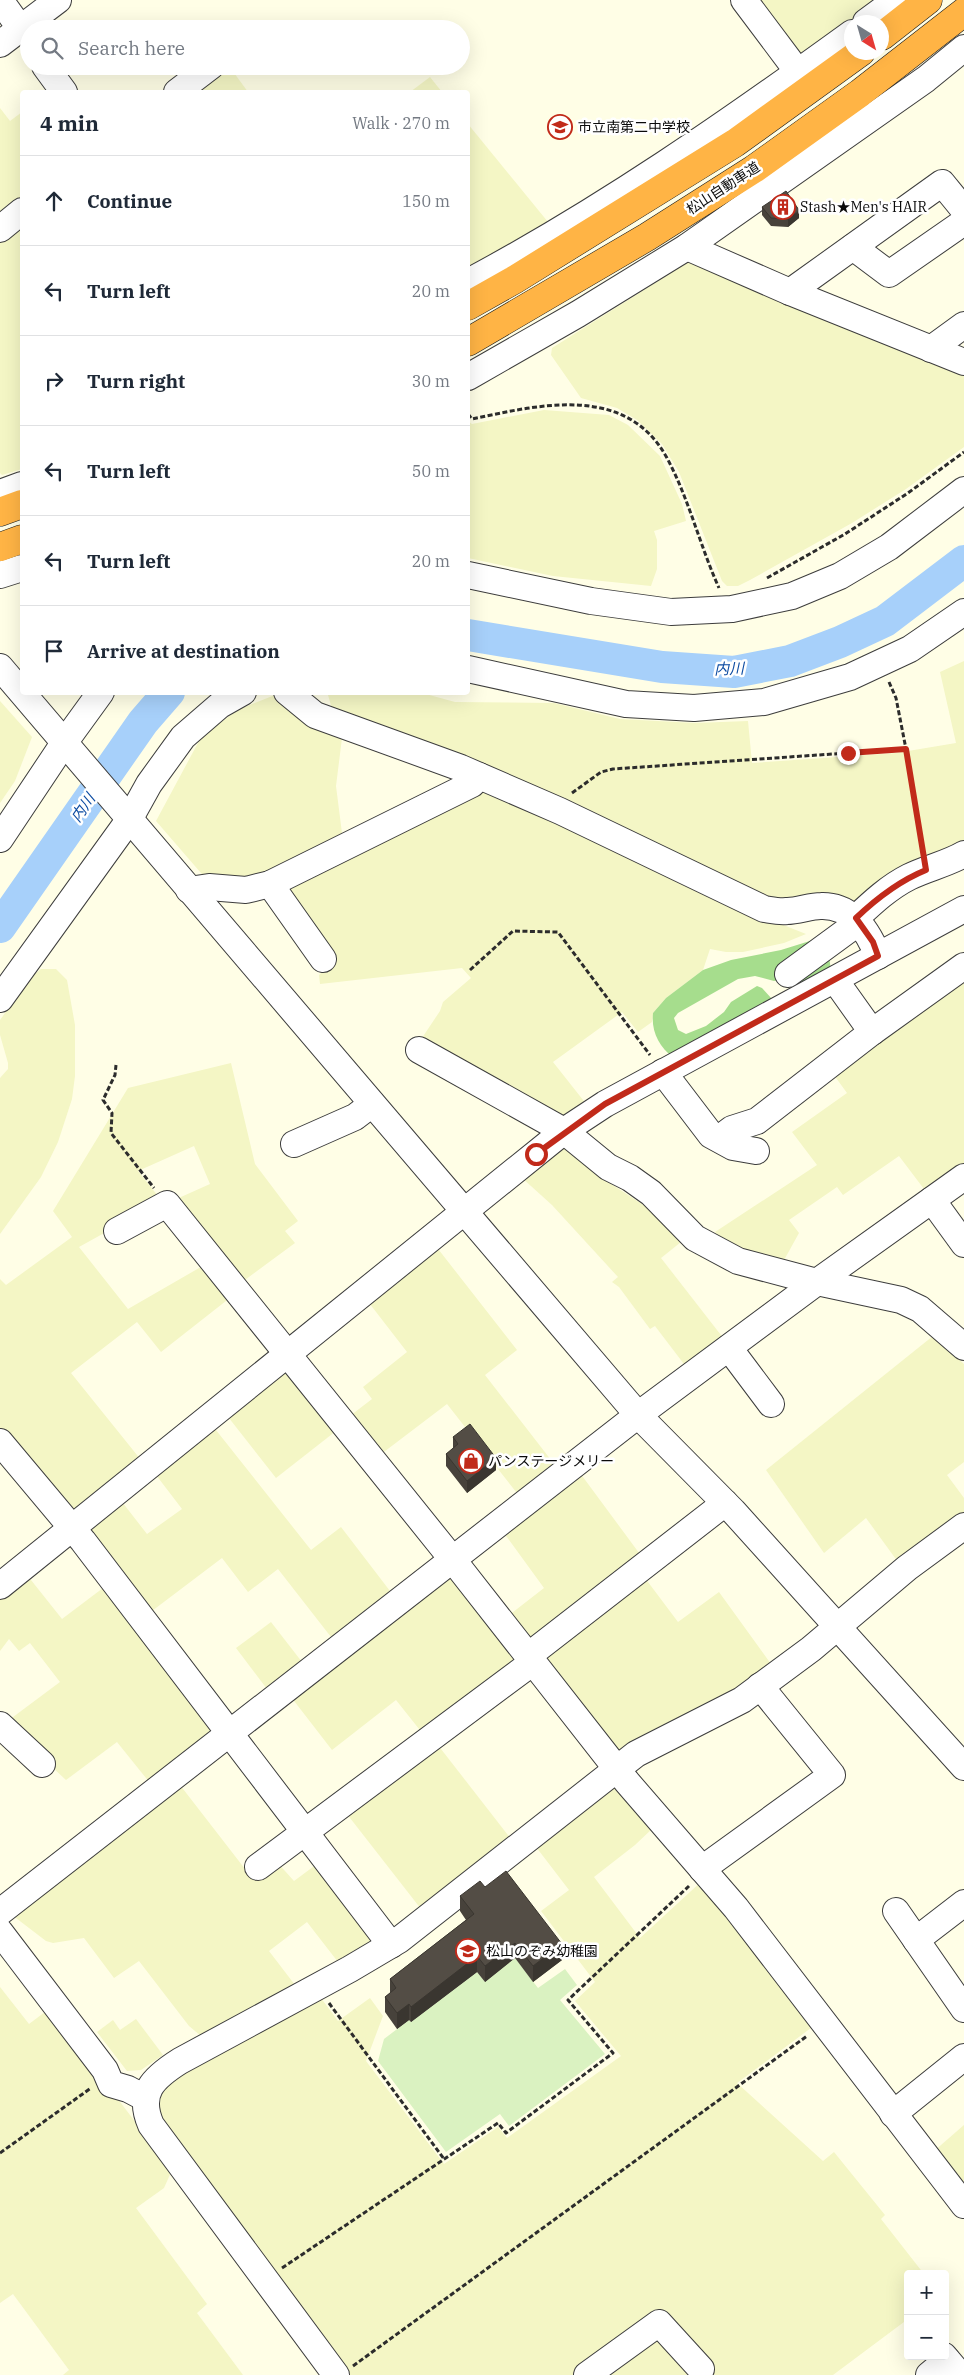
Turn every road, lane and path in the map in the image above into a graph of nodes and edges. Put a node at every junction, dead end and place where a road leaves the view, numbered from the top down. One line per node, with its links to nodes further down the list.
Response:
1 (0, 0): 10 (street)
2 (58, 0): 8 (street)
3 (744, 0): 14 (street)
4 (896, 0): 7 (street)
5 (928, 0): 9 (highway)
6 (964, 12): 29 (highway, 松山自動車道)
7 (876, 15)
8 (36, 20)
9 (889, 31)
10 (17, 37)
11 (844, 39): 14 (street)
12 (964, 48): 23 (street)
13 (850, 60): 27 (highway)
14 (798, 72): 25 (street)
15 (52, 75): 17 (street)
16 (199, 75): 18 (street)
17 (63, 90)
18 (180, 90)
19 (964, 210): 24 (street)
20 (20, 213): 22 (street)
21 (964, 222): 24 (street)
22 (0, 229)
23 (687, 246): 26 (street); 32 (street)
24 (853, 247): 26 (street)
25 (470, 281)
26 (790, 292): 30 (street)
27 (470, 305)
28 (964, 325): 30 (street)
29 (470, 341)
30 (931, 348): 31 (street)
31 (964, 362)
32 (470, 376)
33 (470, 416): 46 (path)
34 (964, 452): 45 (path)
35 (20, 486): 37 (street)
36 (964, 490): 43 (street)
37 (0, 493)
38 (20, 505): 39 (highway)
39 (0, 512)
40 (20, 540): 41 (highway)
41 (0, 547)
42 (20, 569): 44 (street)
43 (470, 575)
44 (0, 576)
45 (758, 582)
46 (725, 594)
47 (964, 612): 49 (street)
48 (0, 667): 50 (street)
49 (470, 669)
50 (20, 691)
51 (23, 695): 56 (street)
52 (99, 695): 56 (street)
53 (238, 695): 60 (street)
54 (291, 695): 58 (street)
55 (896, 698): 57 (path)
56 (66, 746): 60 (street); 61 (street)
57 (906, 749): 59 (path); 63 (path)
58 (479, 776): 59 (street); 64 (street)
59 (560, 811): 67 (street)
60 (127, 818): 65 (street); 74 (street)
61 (0, 839)
62 (964, 854): 63 (street)
63 (926, 870): 67 (street)
64 (270, 884): 65 (street); 69 (street)
65 (189, 890): 79 (street)
66 (964, 909): 68 (street)
67 (858, 920): 68 (street); 72 (street)
68 (878, 956): 73 (street)
69 (323, 959)
70 (964, 966): 75 (street)
71 (470, 970): 78 (path)
72 (788, 974)
73 (835, 980): 75 (street); 78 (street)
74 (0, 999)
75 (872, 1032): 81 (street)
76 (418, 1050): 80 (street)
77 (116, 1065): 86 (path)
78 (663, 1072): 80 (street); 81 (street)
79 (372, 1104): 82 (street); 87 (street)
80 (564, 1131): 87 (street); 90 (street)
81 (720, 1138): 83 (street)
82 (294, 1144)
83 (756, 1150)
84 (964, 1177): 85 (street)
85 (932, 1200): 89 (street); 90 (street)
86 (167, 1204): 88 (street); 93 (street)
87 (463, 1211): 93 (street); 95 (street)
88 (117, 1231)
89 (964, 1244)
90 (817, 1282): 91 (street); 92 (street)
91 (964, 1347)
92 (729, 1348): 94 (street); 95 (street)
93 (286, 1355): 99 (street); 100 (street)
94 (771, 1404)
95 (638, 1415): 97 (street); 100 (street)
96 (0, 1442): 99 (street)
97 (725, 1503): 102 (street); 103 (street)
98 (964, 1526): 102 (street)
99 (71, 1528): 101 (street); 106 (street)
100 (452, 1560): 103 (street); 106 (street)
101 (0, 1586)
102 (838, 1625): 104 (street); 108 (street)
103 (530, 1659): 109 (street); 110 (street)
104 (760, 1686): 109 (street); 112 (street)
105 (0, 1725): 107 (street)
106 (230, 1733): 110 (street); 115 (street)
107 (42, 1764)
108 (964, 1767)
109 (616, 1769): 112 (street); 118 (street)
110 (305, 1832): 111 (street); 118 (street)
111 (258, 1867)
112 (703, 1870): 121 (street); 127 (path)
113 (964, 1903): 117 (street)
114 (896, 1911): 117 (street)
115 (0, 1912)
116 (0, 1932): 123 (street)
117 (916, 1940): 120 (street)
118 (391, 1945): 119 (street)
119 (317, 1987): 124 (street); 127 (path)
120 (964, 2009)
121 (824, 2024): 125 (street); 131 (path)
122 (964, 2057): 125 (street)
123 (110, 2084): 124 (street); 126 (path)
124 (145, 2098): 129 (street)
125 (893, 2114): 128 (street)
126 (0, 2152)
127 (444, 2159): 129 (path)
128 (964, 2205)
129 (265, 2279): 131 (street)
130 (701, 2369): 132 (street)
131 (343, 2372)
132 (588, 2375)

